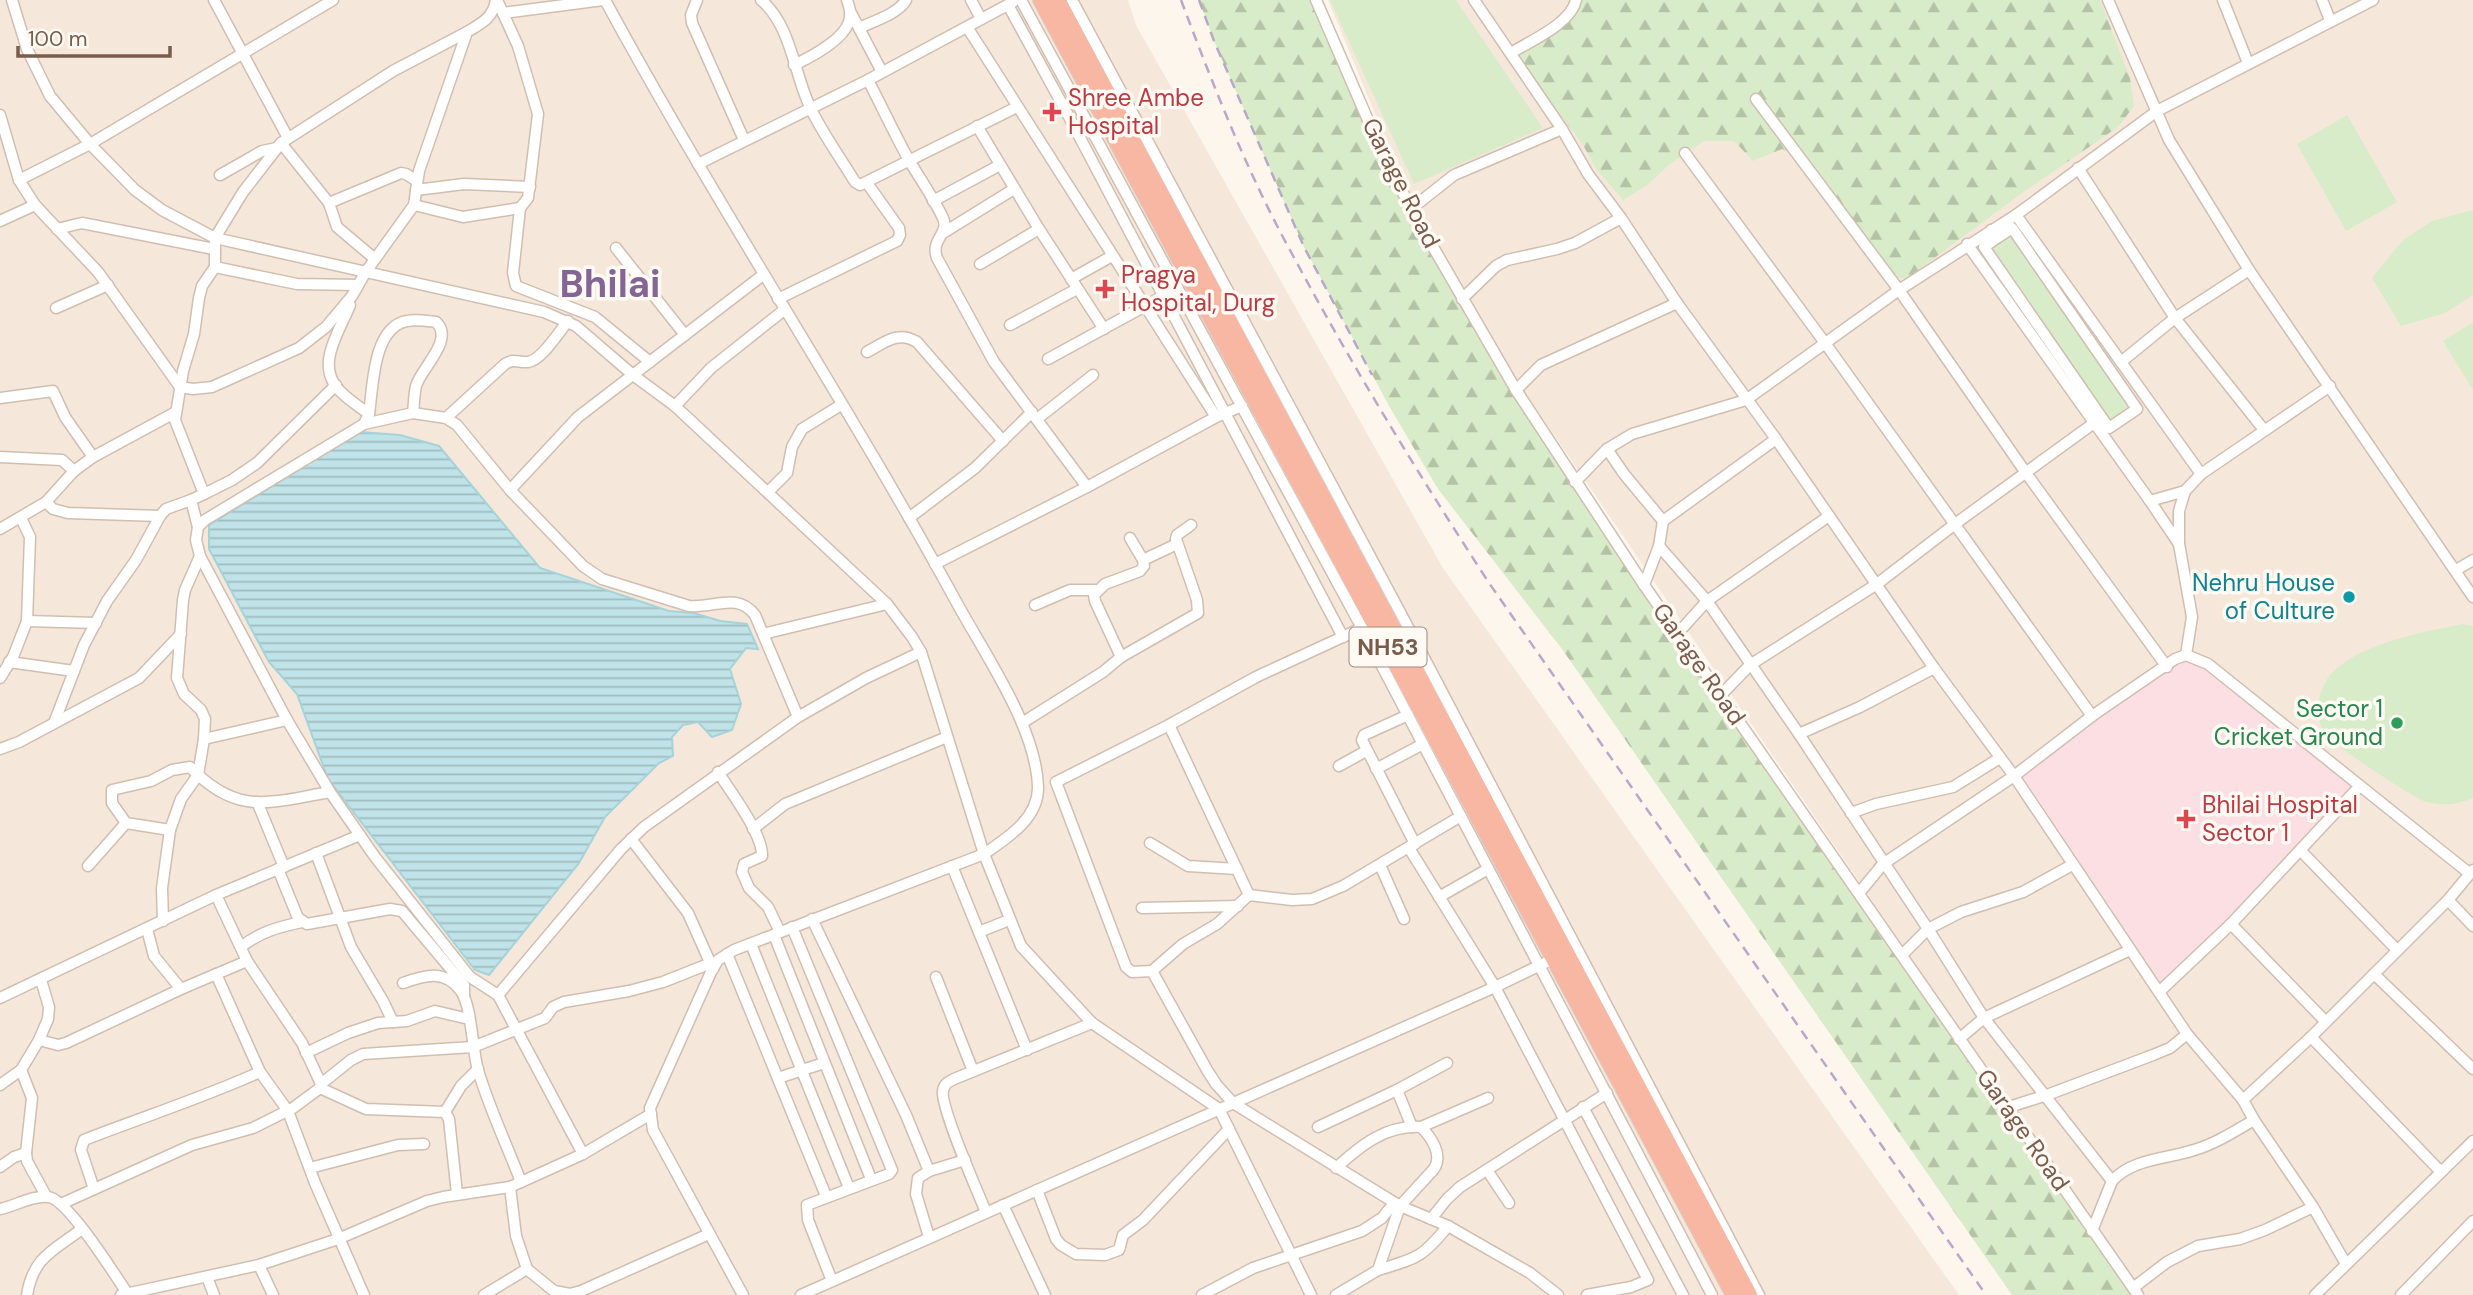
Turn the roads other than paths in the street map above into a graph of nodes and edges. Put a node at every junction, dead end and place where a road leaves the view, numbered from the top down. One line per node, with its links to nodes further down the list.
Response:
1 (12, 0): 43 (street)
2 (214, 0): 29 (street)
3 (333, 0): 29 (street)
4 (496, 0): 22 (street); 27 (street)
5 (604, 0): 22 (street); 46 (street)
6 (696, 0): 41 (street)
7 (761, 0): 31 (street)
8 (906, 0): 26 (street)
9 (971, 0): 23 (street)
10 (1041, 0): 151 (highway, NH53)
11 (1057, 0): 370 (highway, NH53)
12 (1072, 0): 371 (street)
13 (1316, 0): 60 (street, Garage Road)
14 (1474, 0): 28 (street)
15 (1576, 0): 28 (street)
16 (2108, 0): 37 (street)
17 (2223, 0): 30 (street)
18 (2322, 0): 24 (street)
19 (2373, 0): 24 (street)
20 (1015, 2): 23 (street); 80 (street); 83 (street)
21 (849, 5): 26 (street); 31 (street)
22 (503, 13): 53 (street)
23 (981, 19): 25 (street)
24 (2330, 20): 30 (street)
25 (967, 27): 32 (street); 36 (street)
26 (859, 28): 32 (street)
27 (467, 32): 42 (street); 52 (street)
28 (1511, 53): 40 (street)
29 (241, 54): 42 (street); 43 (street)
30 (2248, 63): 37 (street)
31 (794, 65): 35 (street)
32 (883, 72): 33 (street)
33 (868, 80): 35 (street); 45 (street)
34 (1756, 99): 81 (street)
35 (810, 107): 41 (street); 51 (street)
36 (1017, 107): 39 (street); 71 (street)
37 (2157, 111): 48 (street); 75 (street)
38 (0, 115): 50 (street)
39 (977, 126): 45 (street); 47 (street)
40 (1562, 129): 60 (street); 63 (street)
41 (744, 140): 46 (street)
42 (282, 143): 49 (street); 56 (street); 68 (street)
43 (90, 144): 50 (street); 68 (street)
44 (1685, 153): 94 (street)
45 (909, 160): 51 (street); 55 (street)
46 (698, 164): 77 (street)
47 (1000, 165): 54 (street); 55 (street)
48 (2078, 168): 61 (street); 89 (street)
49 (220, 175)
50 (19, 180): 57 (street)
51 (867, 183): 86 (street)
52 (416, 185): 53 (street); 56 (street); 58 (street)
53 (530, 187): 59 (street)
54 (1014, 189): 65 (street); 66 (street)
55 (933, 201): 66 (street)
56 (328, 203): 72 (street)
57 (35, 205): 62 (street); 64 (street)
58 (414, 205): 59 (street); 72 (street)
59 (520, 208): 97 (street)
60 (1411, 209): 84 (street, Garage Road)
61 (2016, 215): 67 (street); 98 (street)
62 (3, 216)
63 (1621, 218): 84 (street); 85 (street)
64 (57, 229): 68 (street); 79 (street)
65 (1039, 229): 73 (street); 78 (street)
66 (943, 233): 113 (street)
67 (1994, 234): 67 (street); 69 (street)
68 (214, 243): 74 (street); 76 (street)
69 (1967, 244): 81 (street); 116 (street)
70 (616, 248): 93 (street)
71 (1112, 256): 78 (street); 87 (street)
72 (375, 259): 76 (street)
73 (980, 264)
74 (215, 267): 82 (street); 103 (street)
75 (2249, 270): 89 (street); 102 (street)
76 (365, 273): 82 (street); 90 (street)
77 (763, 275): 86 (street); 93 (street)
78 (1074, 284): 91 (street); 92 (street)
79 (108, 285): 88 (street); 103 (street)
80 (1178, 288): 83 (street); 109 (street)
81 (1899, 290): 94 (street); 124 (street)
82 (355, 291): 101 (street); 103 (street)
83 (1163, 296): 87 (street); 112 (street)
84 (1462, 299): 104 (street, Garage Road)
85 (1677, 303): 104 (street); 106 (street)
86 (781, 304): 107 (street); 108 (street)
87 (1145, 306): 92 (street); 112 (street)
88 (56, 309)
89 (2175, 318): 98 (street); 117 (street)
90 (568, 321): 99 (street); 114 (street)
91 (1010, 324)
92 (1104, 328): 96 (street)
93 (685, 335): 97 (street)
94 (1825, 343): 106 (street); 140 (street)
95 (867, 352): 119 (street)
96 (1048, 359)
97 (650, 362): 99 (street)
98 (2121, 362): 125 (street)
99 (633, 375): 108 (street); 128 (street)
100 (1093, 375): 113 (street)
101 (336, 385): 115 (street); 131 (street)
102 (2330, 386): 117 (street); 153 (street)
103 (180, 387): 110 (street)
104 (1516, 390): 126 (street, Garage Road)
105 (0, 398): 122 (street)
106 (1746, 400): 118 (street); 120 (street)
107 (841, 405): 130 (street); 138 (street)
108 (675, 406): 130 (street)
109 (1242, 406): 112 (street); 151 (street)
110 (176, 412): 122 (street); 131 (street)
111 (413, 414): 114 (street); 115 (street); 115 (street)
112 (1220, 415): 127 (street); 167 (street)
113 (1035, 416): 119 (street); 127 (street)
114 (446, 418): 128 (street)
115 (367, 419): 142 (street)
116 (2094, 423): 124 (street); 133 (street)
117 (2264, 430): 125 (street)
118 (1776, 439): 136 (street); 139 (street)
119 (1003, 441): 138 (street)
120 (1607, 449): 126 (street); 139 (street)
121 (0, 457): 123 (street)
122 (93, 457): 123 (street)
123 (74, 471): 134 (street)
124 (2026, 473): 140 (street); 174 (street)
125 (2201, 474): 129 (street)
126 (1575, 482): 155 (street, Garage Road)
127 (1087, 486): 152 (street)
128 (510, 490): 165 (street)
129 (2185, 491): 133 (street); 146 (street)
130 (768, 492): 159 (street)
131 (204, 494): 132 (street)
132 (191, 500): 135 (street); 142 (street)
133 (2150, 501): 146 (street)
134 (46, 502): 135 (street); 137 (street)
135 (160, 516): 162 (street)
136 (1829, 516): 154 (street); 158 (street)
137 (21, 518): 143 (street); 161 (street)
138 (909, 518): 152 (street)
139 (1663, 521): 147 (street)
140 (1955, 524): 154 (street); 179 (street)
141 (1191, 525): 145 (street)
142 (198, 527): 148 (street)
143 (0, 529)
144 (1129, 538): 149 (street)
145 (1177, 544): 149 (street); 170 (street)
146 (2179, 544): 169 (street)
147 (1659, 546): 155 (street); 158 (street)
148 (200, 556): 164 (street); 181 (street)
149 (1143, 560): 156 (street)
150 (2473, 560): 153 (street)
151 (1334, 561): 163 (street); 249 (highway, NH53)
152 (935, 564): 183 (street)
153 (2456, 570): 157 (street)
154 (1877, 584): 172 (street); 173 (street)
155 (1644, 585): 166 (street, Garage Road)
156 (1096, 590): 160 (street); 170 (street)
157 (2473, 597)
158 (1707, 601): 166 (street); 172 (street)
159 (887, 604): 165 (street); 168 (street)
160 (1035, 605)
161 (27, 621): 162 (street); 171 (street)
162 (96, 623): 175 (street)
163 (1362, 628): 167 (street); 178 (street)
164 (181, 634): 182 (street); 187 (street)
165 (764, 634): 180 (street)
166 (1678, 634): 177 (street, Garage Road)
167 (1343, 637): 184 (street)
168 (921, 652): 180 (street); 186 (street)
169 (2186, 655): 174 (street); 199 (street)
170 (1121, 657): 183 (street)
171 (5, 665): 175 (street); 176 (street)
172 (1750, 665): 177 (street); 185 (street)
173 (1934, 667): 185 (street); 191 (street)
174 (2167, 667): 179 (street)
175 (74, 671): 182 (street)
176 (0, 678)
177 (1721, 695): 223 (street, Garage Road)
178 (1408, 715): 188 (street); 190 (street)
179 (2092, 716): 197 (street)
180 (798, 718): 195 (street)
181 (287, 720): 187 (street); 200 (street)
182 (54, 723): 189 (street)
183 (1023, 723): 193 (street)
184 (1169, 724): 198 (street); 220 (street)
185 (1799, 734): 202 (street)
186 (947, 737): 205 (street); 213 (street)
187 (204, 739): 196 (street)
188 (1423, 744): 194 (street); 203 (street)
189 (0, 748)
190 (1366, 751): 192 (street); 194 (street)
191 (2000, 758): 197 (street); 202 (street)
192 (1339, 766)
193 (1036, 769): 198 (street); 213 (street)
194 (1376, 769): 210 (street)
195 (718, 772): 205 (street); 208 (street)
196 (198, 775): 201 (street); 204 (street); 206 (street)
197 (2014, 776): 214 (street); 216 (street)
198 (1056, 782): 253 (street)
199 (2359, 787): 211 (street); 222 (street)
200 (330, 792): 201 (street); 207 (street)
201 (258, 804): 219 (street)
202 (1851, 813): 214 (street)
203 (1461, 816): 210 (street); 221 (street)
204 (127, 823): 206 (street); 217 (street)
205 (753, 829): 242 (street)
206 (170, 830): 233 (street)
207 (360, 835): 212 (street); 262 (street)
208 (631, 839): 251 (street); 262 (street)
209 (1150, 844): 220 (street)
210 (1412, 846): 215 (street); 226 (street)
211 (2301, 851): 236 (street); 246 (street)
212 (316, 853): 219 (street); 230 (street)
213 (984, 854): 218 (street); 234 (street)
214 (1883, 864): 223 (street); 240 (street)
215 (1380, 865): 225 (street); 232 (street)
216 (2073, 865): 240 (street); 245 (street)
217 (88, 866)
218 (952, 866): 231 (street); 241 (street)
219 (281, 868): 224 (street); 235 (street)
220 (1237, 869): 225 (street)
221 (1488, 869): 226 (street); 252 (street)
222 (2471, 872): 227 (street)
223 (1859, 893): 248 (street, Garage Road)
224 (216, 895): 233 (street); 244 (street)
225 (1249, 895): 228 (street)
226 (1439, 897): 259 (street)
227 (2448, 900): 237 (street); 246 (street)
228 (1238, 906): 229 (street); 253 (street)
229 (1142, 908)
230 (340, 918): 235 (street); 264 (street); 268 (street)
231 (812, 919): 238 (street); 315 (street)
232 (1404, 919)
233 (163, 920): 239 (street)
234 (1009, 920): 241 (street); 269 (street)
235 (302, 922): 244 (street)
236 (2231, 924): 261 (street); 267 (street)
237 (2473, 926)
238 (792, 927): 242 (street); 317 (street)
239 (147, 929): 257 (street); 260 (street)
240 (1928, 929): 248 (street); 265 (street)
241 (979, 932): 276 (street)
242 (777, 934): 243 (street); 278 (street)
243 (751, 944): 247 (street); 283 (street)
244 (241, 947): 250 (street)
245 (2130, 950): 261 (street); 265 (street)
246 (2397, 950): 255 (street)
247 (727, 954): 251 (street); 286 (street)
248 (1902, 955): 273 (street, Garage Road)
249 (1555, 958): 252 (street); 369 (highway, NH53)
250 (247, 961): 254 (street); 277 (street)
251 (712, 966): 270 (street); 300 (street)
252 (1539, 967): 259 (street); 290 (street)
253 (1152, 971): 294 (street)
254 (216, 974): 260 (street); 284 (street)
255 (2374, 974): 267 (street); 281 (street)
256 (936, 977): 285 (street)
257 (41, 980): 263 (street); 274 (street)
258 (403, 983): 264 (street)
259 (1495, 987): 294 (street); 301 (street)
260 (181, 989): 274 (street)
261 (2159, 992): 271 (street)
262 (498, 995): 270 (street)
263 (0, 998)
264 (464, 998): 266 (street)
265 (1984, 1018): 273 (street); 291 (street)
266 (469, 1019): 268 (street); 275 (street)
267 (2325, 1021): 272 (street)
268 (393, 1022): 277 (street)
269 (1092, 1023): 276 (street); 297 (street)
270 (517, 1031): 275 (street); 309 (street)
271 (2187, 1034): 291 (street); 293 (street)
272 (2311, 1037): 293 (street); 316 (street)
273 (1959, 1039): 296 (street, Garage Road)
274 (39, 1040): 282 (street)
275 (473, 1047): 280 (street); 288 (street)
276 (1027, 1050): 285 (street)
277 (306, 1053): 288 (street)
278 (824, 1063): 283 (street); 317 (street)
279 (1447, 1063): 289 (street)
280 (478, 1069): 299 (street); 319 (street)
281 (2473, 1069)
282 (21, 1070): 287 (street); 308 (street)
283 (802, 1071): 286 (street); 321 (street)
284 (260, 1072): 298 (street); 322 (street)
285 (973, 1072): 310 (street)
286 (778, 1078): 326 (street)
287 (0, 1085)
288 (320, 1086): 298 (street); 299 (street)
289 (1397, 1090): 303 (street); 304 (street)
290 (1607, 1093): 295 (street); 368 (street)
291 (2047, 1095): 296 (street); 318 (street)
292 (1488, 1098): 304 (street)
293 (2243, 1100): 302 (street)
294 (1233, 1103): 297 (street); 313 (street)
295 (1583, 1107): 301 (street); 347 (street)
296 (2009, 1107): 338 (street, Garage Road)
297 (1219, 1109): 305 (street); 323 (street)
298 (288, 1111): 312 (street); 322 (street)
299 (445, 1112): 324 (street)
300 (651, 1114): 309 (street); 339 (street)
301 (1564, 1119): 314 (street); 349 (street)
302 (2254, 1121): 318 (street); 331 (street)
303 (1318, 1127)
304 (1417, 1127): 313 (street); 330 (street)
305 (1229, 1129): 323 (street); 342 (street)
306 (2473, 1141): 316 (street)
307 (424, 1144): 312 (street)
308 (26, 1153): 311 (street); 325 (street)
309 (583, 1154): 319 (street)
310 (965, 1160): 315 (street); 333 (street)
311 (0, 1167)
312 (310, 1168): 341 (street)
313 (1336, 1168): 330 (street)
314 (1487, 1170): 327 (street); 334 (street)
315 (929, 1171): 340 (street)
316 (2441, 1172): 343 (street)
317 (871, 1179): 321 (street)
318 (2112, 1181): 338 (street)
319 (521, 1182): 320 (street)
320 (510, 1186): 324 (street); 345 (street)
321 (849, 1188): 326 (street)
322 (94, 1189): 328 (street)
323 (1037, 1189): 329 (street)
324 (457, 1194): 341 (street)
325 (46, 1196): 328 (street); 332 (street)
326 (826, 1196): 350 (street)
327 (1509, 1203)
328 (61, 1204): 337 (street)
329 (1003, 1205): 333 (street); 361 (street)
330 (1397, 1205): 334 (street); 342 (street); 346 (street)
331 (2312, 1207): 343 (street); 352 (street)
332 (0, 1209)
333 (986, 1212): 340 (street)
334 (1431, 1219): 336 (street)
335 (2473, 1221): 351 (street)
336 (1448, 1226): 346 (street); 365 (street)
337 (82, 1229): 353 (street); 354 (street)
338 (2092, 1231): 352 (street, Garage Road)
339 (709, 1234): 345 (street); 359 (street)
340 (929, 1237): 350 (street)
341 (338, 1238): 344 (street); 357 (street)
342 (1291, 1255): 362 (street); 363 (street)
343 (2346, 1264): 372 (street)
344 (259, 1265): 348 (street); 356 (street)
345 (527, 1269): 358 (street)
346 (1378, 1270): 364 (street)
347 (1672, 1274): 349 (street); 367 (street)
348 (207, 1277): 353 (street); 355 (street)
349 (1648, 1280): 366 (street)
350 (832, 1281): 360 (street)
351 (2413, 1284): 373 (street); 374 (street)
352 (2136, 1291)
353 (124, 1294)
354 (27, 1295)
355 (214, 1295)
356 (273, 1295)
357 (364, 1295)
358 (484, 1295)
359 (743, 1295)
360 (801, 1295)
361 (1045, 1295)
362 (1202, 1295)
363 (1311, 1295)
364 (1336, 1295)
365 (1558, 1295)
366 (1587, 1295)
367 (1683, 1295)
368 (1712, 1295)
369 (1734, 1295)
370 (1749, 1295)
371 (1759, 1295)
372 (2315, 1295)
373 (2400, 1295)
374 (2421, 1295)

